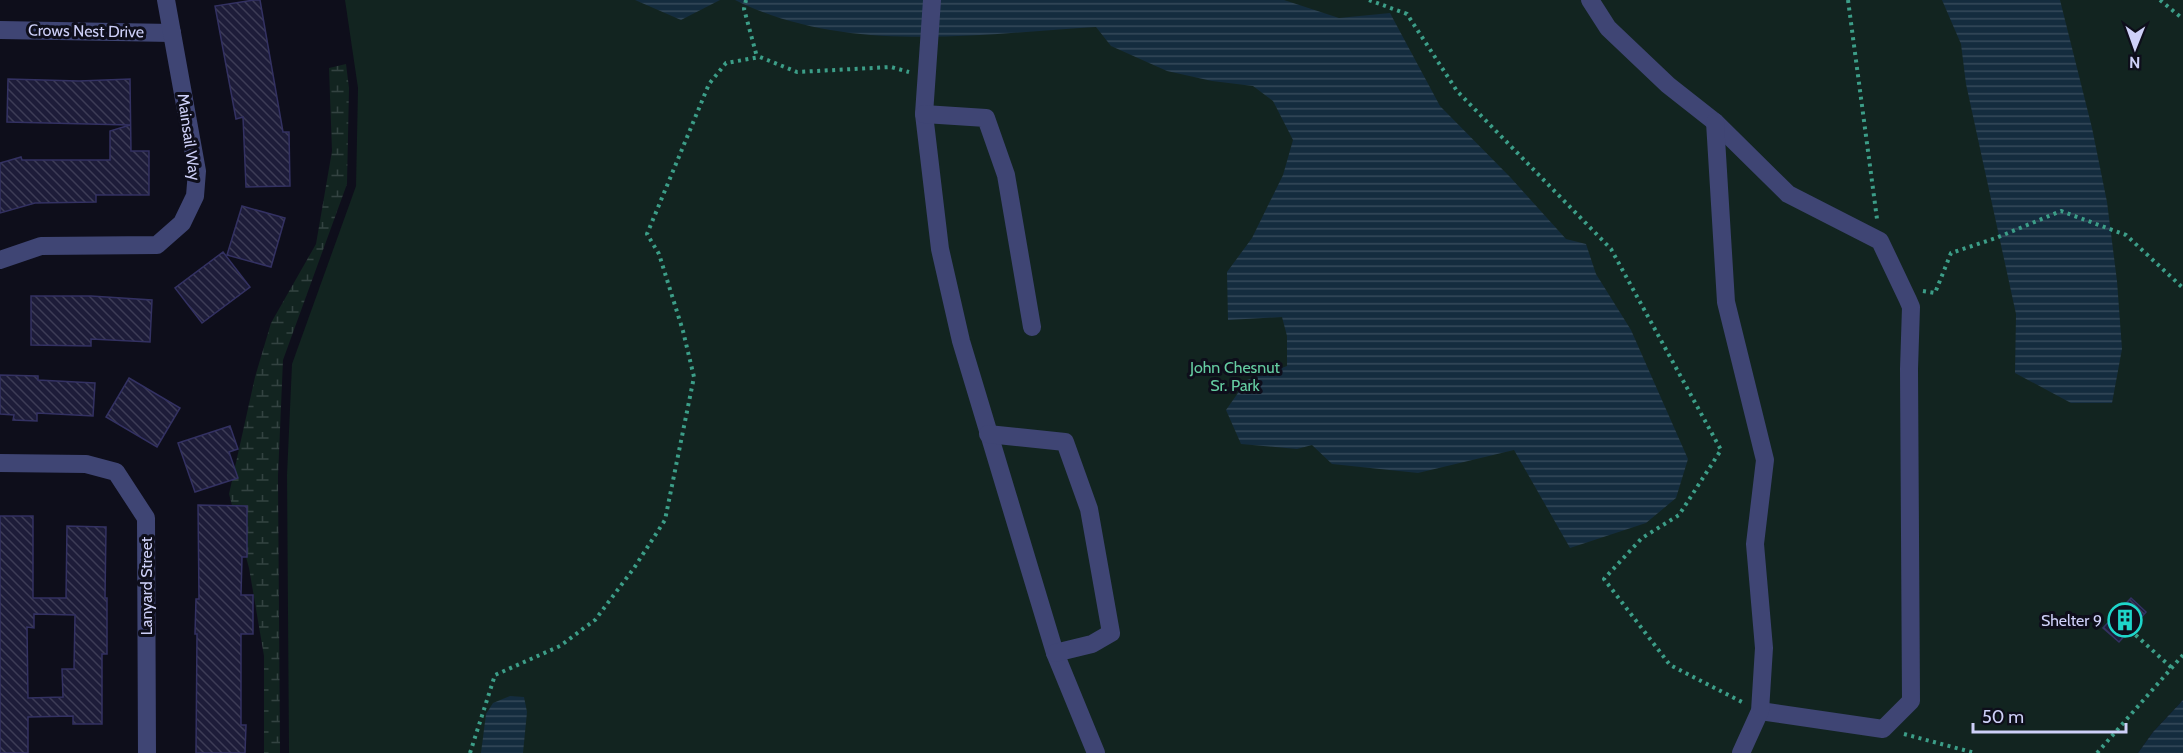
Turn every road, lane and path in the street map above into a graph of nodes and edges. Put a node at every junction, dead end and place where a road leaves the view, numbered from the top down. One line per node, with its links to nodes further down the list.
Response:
1 (166, 0): 10 (street, Mainsail Way)
2 (746, 0): 11 (path)
3 (932, 0): 12 (street)
4 (1370, 0): 26 (path)
5 (1590, 0): 14 (street)
6 (1848, 0): 15 (path)
7 (2160, 0): 8 (path)
8 (2183, 20)
9 (0, 30): 10 (street, Crows Nest Drive)
10 (172, 33): 16 (street, Mainsail Way)
11 (757, 57): 12 (path); 30 (path)
12 (925, 91): 13 (street)
13 (924, 114): 19 (street); 20 (street)
14 (1715, 122): 15 (street); 26 (street)
15 (1880, 241): 18 (street)
16 (0, 260)
17 (2183, 288): 18 (path)
18 (1908, 300): 27 (street)
19 (1032, 327)
20 (988, 434): 23 (street); 23 (street)
21 (0, 464): 29 (street, Lanyard Street)
22 (2130, 630): 25 (path)
23 (1055, 653): 31 (street)
24 (2183, 655): 25 (path)
25 (2172, 668): 28 (path)
26 (1760, 711): 27 (street); 32 (street)
27 (1883, 729): 33 (path)
28 (2098, 752)
29 (147, 753)
30 (470, 753)
31 (1096, 753)
32 (1742, 753)
33 (1975, 753)

